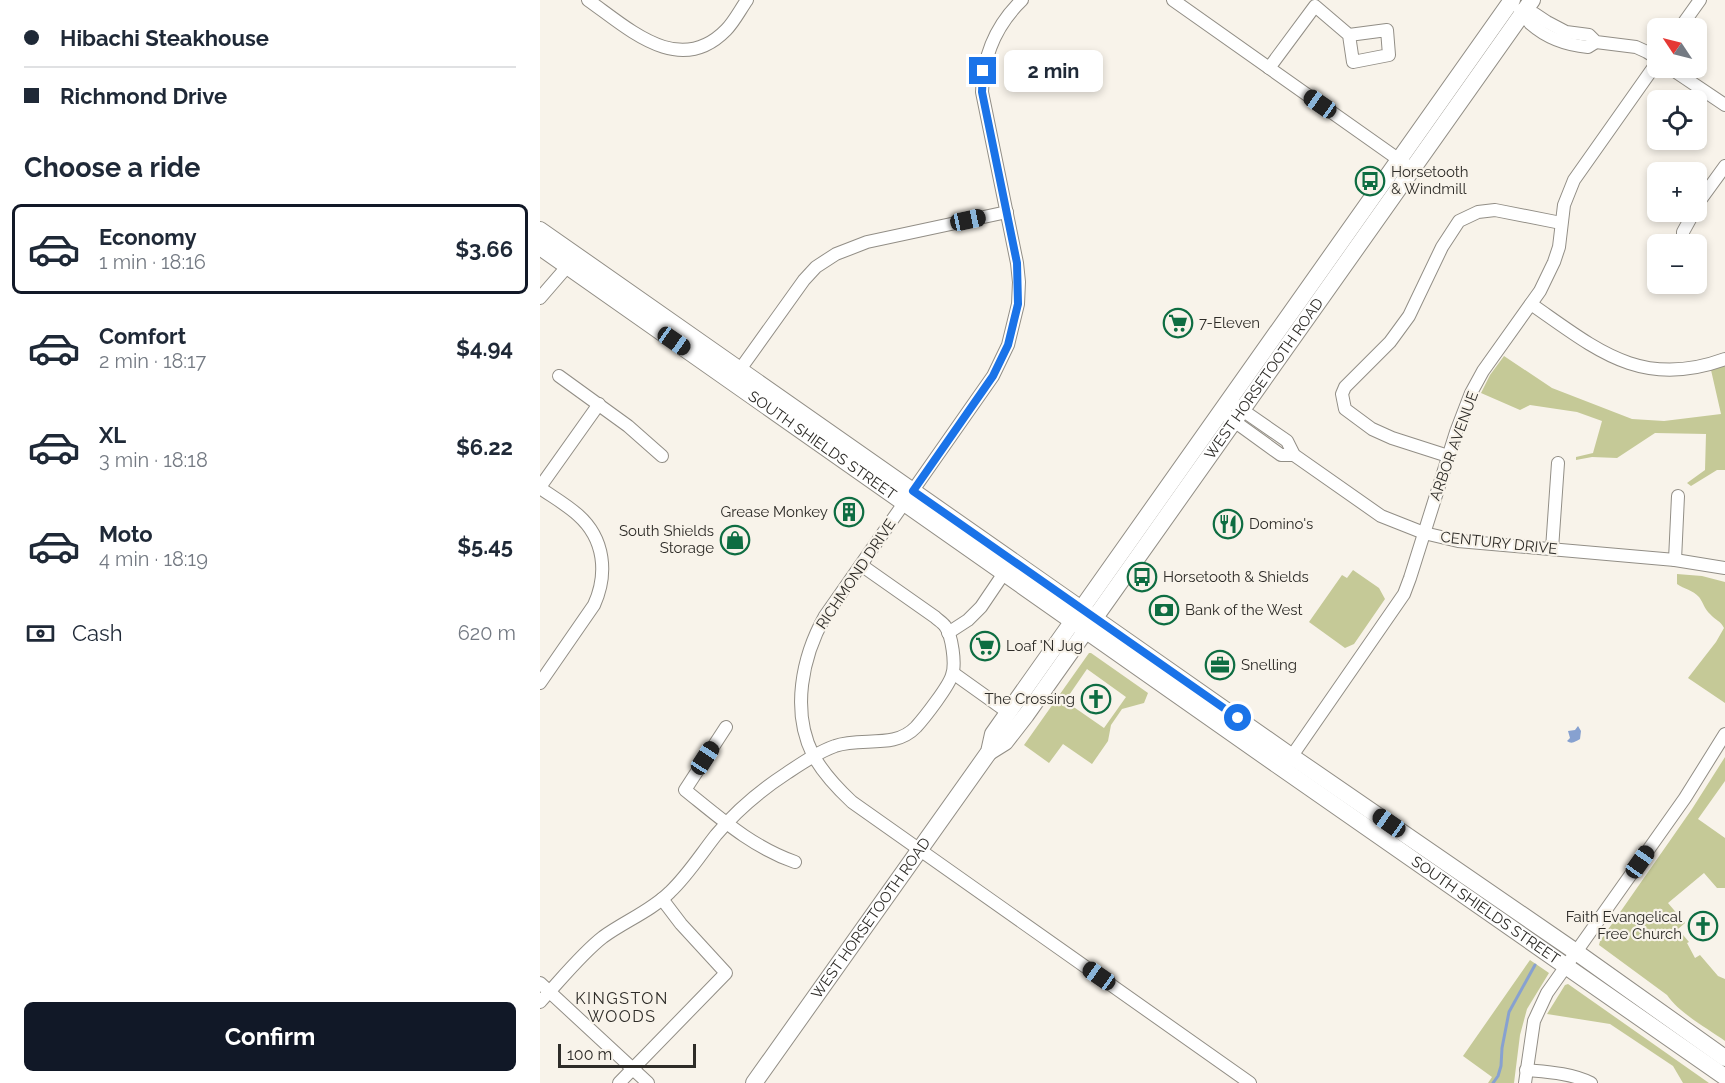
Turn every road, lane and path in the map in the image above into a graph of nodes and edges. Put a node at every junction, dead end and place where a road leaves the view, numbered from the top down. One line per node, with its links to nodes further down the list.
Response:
1 (588, 0): 2 (street)
2 (747, 0)
3 (1022, 0): 17 (street, RICHMOND DRIVE)
4 (1173, 0): 10 (street)
5 (1701, 0): 7 (street)
6 (1517, 3): 9 (street); 14 (main road, WEST HORSETOOTH ROAD)
7 (1688, 18)
8 (1349, 35): 10 (street)
9 (1647, 54)
10 (1269, 69): 14 (street)
11 (1647, 76): 18 (street, ARBOR AVENUE)
12 (1685, 78): 13 (street)
13 (1725, 105)
14 (1406, 164): 28 (main road, WEST HORSETOOTH ROAD)
15 (1725, 166): 16 (street)
16 (1707, 191)
17 (1006, 212): 26 (street); 34 (street, RICHMOND DRIVE)
18 (1561, 223): 23 (street, ARBOR AVENUE); 30 (street)
19 (540, 230): 21 (main road, SOUTH SHIELDS STREET)
20 (540, 247): 21 (main road, SOUTH SHIELDS STREET)
21 (572, 261): 22 (street); 26 (main road, SOUTH SHIELDS STREET)
22 (540, 298)
23 (1531, 304): 24 (street); 30 (street, ARBOR AVENUE)
24 (1725, 359)
25 (559, 376): 27 (street)
26 (736, 376): 34 (main road, SOUTH SHIELDS STREET)
27 (599, 404): 29 (street); 32 (street)
28 (1232, 411): 35 (street, CENTURY DRIVE); 41 (main road, WEST HORSETOOTH ROAD)
29 (663, 456)
30 (1448, 456): 35 (street, ARBOR AVENUE)
31 (1558, 463): 36 (street)
32 (540, 487): 44 (street)
33 (1678, 496): 37 (street)
34 (909, 497): 38 (street, RICHMOND DRIVE); 40 (main road, SOUTH SHIELDS STREET); 41 (main road, SOUTH SHIELDS STREET)
35 (1424, 533): 36 (street, CENTURY DRIVE); 50 (street, ARBOR AVENUE)
36 (1552, 549): 37 (street, CENTURY DRIVE)
37 (1675, 560): 39 (street, CENTURY DRIVE)
38 (861, 566): 42 (street); 49 (street, RICHMOND DRIVE)
39 (1725, 568)
40 (1004, 573): 41 (main road, SOUTH SHIELDS STREET); 42 (street)
41 (1084, 620): 45 (main road, WEST HORSETOOTH ROAD); 48 (main road, WEST HORSETOOTH ROAD); 50 (main road, SOUTH SHIELDS STREET)
42 (948, 633): 43 (street)
43 (952, 673): 45 (street); 49 (street)
44 (540, 683)
45 (1009, 712): 48 (main road, WEST HORSETOOTH ROAD)
46 (726, 727): 51 (street)
47 (1725, 734): 55 (street)
48 (989, 752): 52 (main road, WEST HORSETOOTH ROAD)
49 (814, 756): 51 (street); 52 (street, RICHMOND DRIVE)
50 (1287, 763): 55 (main road, SOUTH SHIELDS STREET)
51 (728, 823): 53 (street); 54 (street)
52 (919, 850): 65 (main road, WEST HORSETOOTH ROAD); 66 (street, RICHMOND DRIVE)
53 (795, 862)
54 (662, 899): 57 (street); 60 (street)
55 (1571, 959): 59 (main road, SOUTH SHIELDS STREET); 61 (street); 62 (main road, SOUTH SHIELDS STREET)
56 (540, 983): 57 (street)
57 (550, 992): 58 (street); 60 (street)
58 (540, 1002)
59 (1725, 1058)
60 (634, 1069): 63 (street); 64 (street)
61 (1526, 1070): 67 (street); 68 (street)
62 (1725, 1077)
63 (620, 1083)
64 (648, 1083)
65 (754, 1083)
66 (1250, 1083)
67 (1525, 1083)
68 (1591, 1083)

